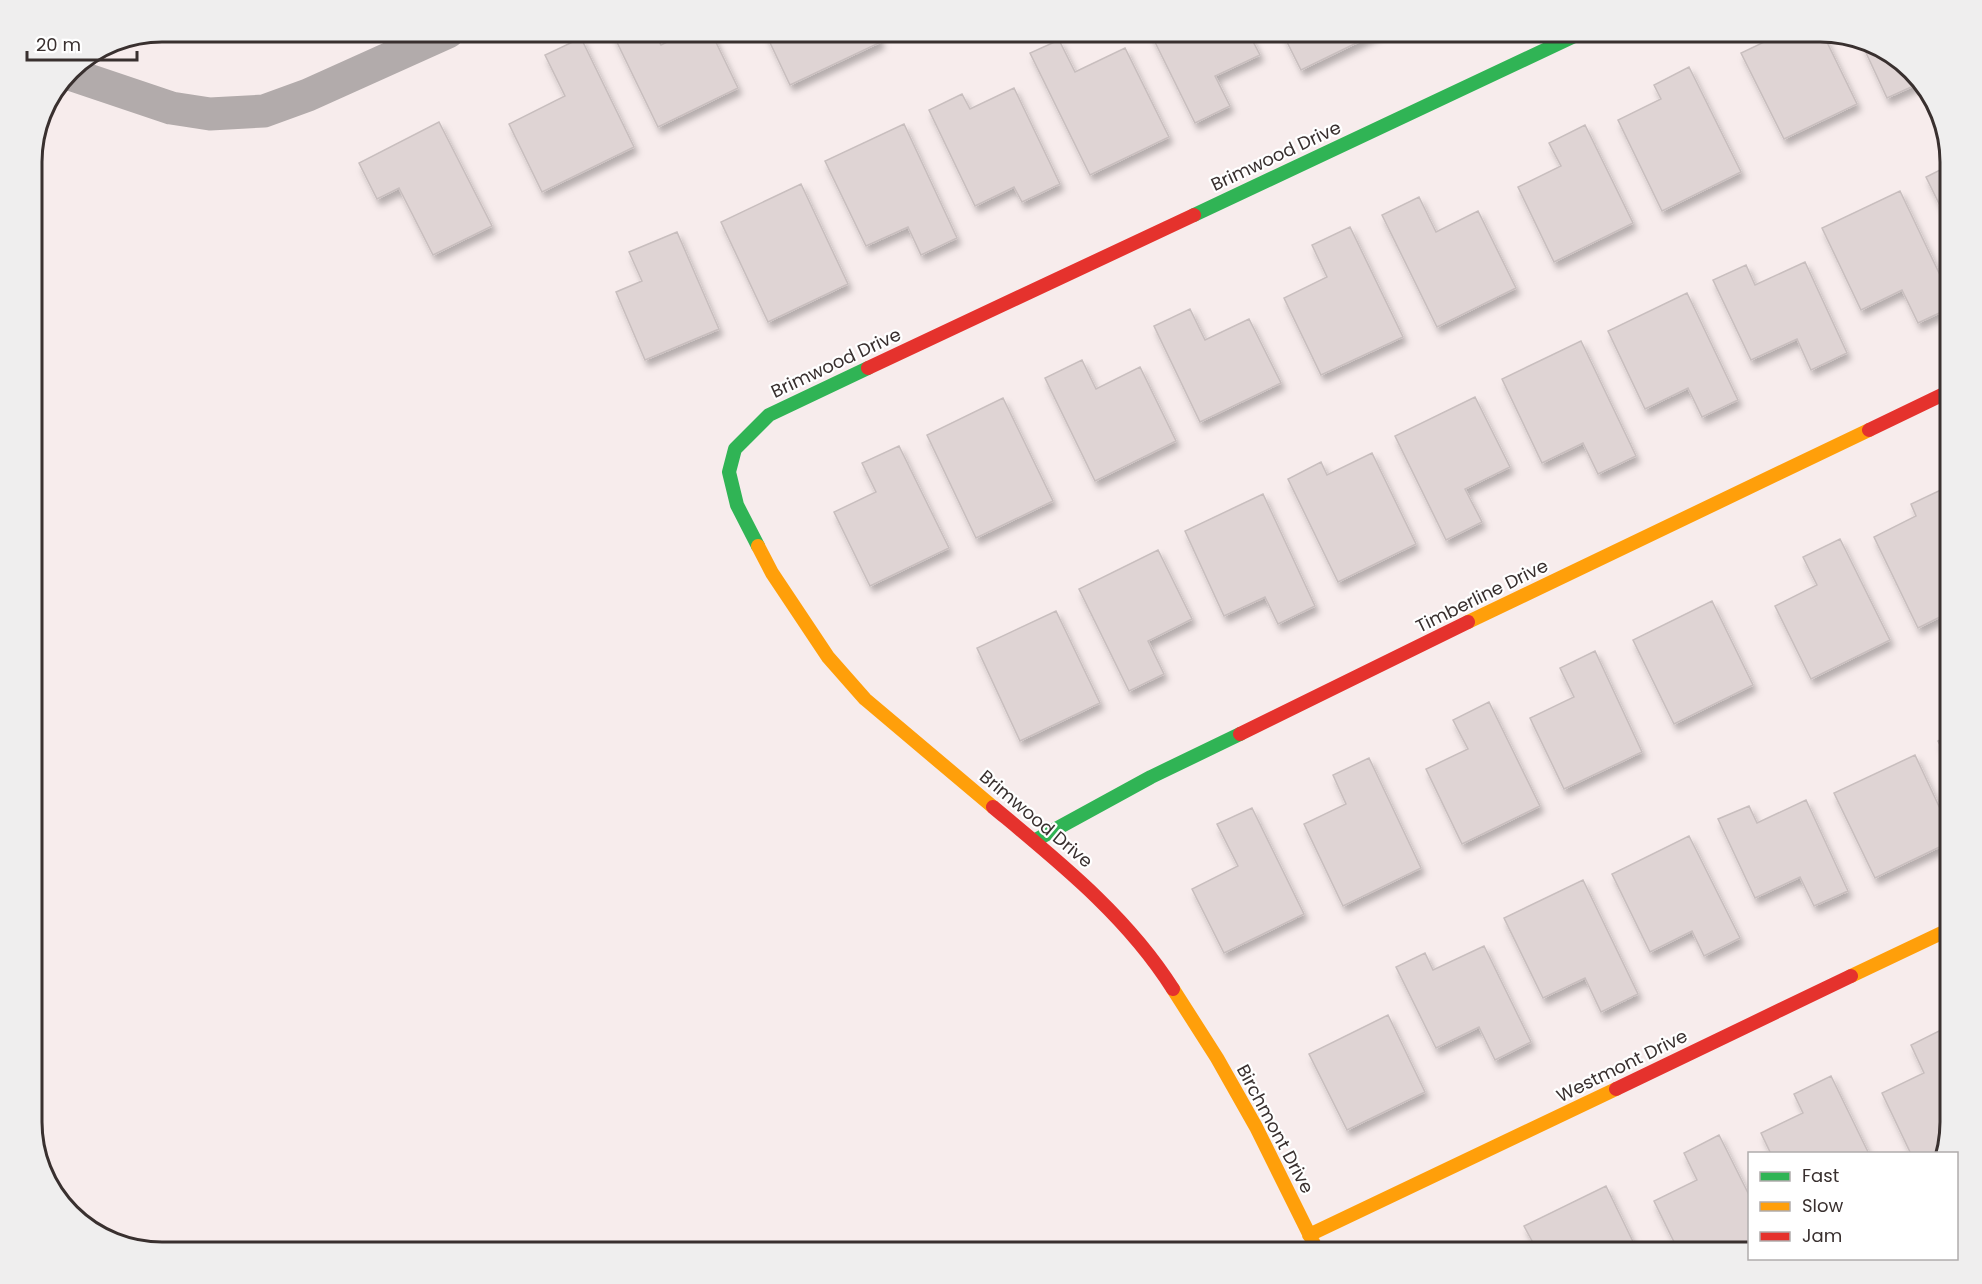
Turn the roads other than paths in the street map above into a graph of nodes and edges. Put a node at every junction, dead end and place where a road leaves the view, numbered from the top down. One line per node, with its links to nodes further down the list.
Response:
1 (426, 42): 3 (street)
2 (1562, 42): 5 (street, Brimwood Drive)
3 (78, 76)
4 (1940, 396): 5 (street, Timberline Drive)
5 (1034, 841): 7 (street, Brimwood Drive)
6 (1940, 934): 8 (street, Westmont Drive)
7 (1196, 1025): 8 (street, Birchmont Drive)
8 (1309, 1235): 9 (street, Birchmont Drive)
9 (1313, 1242)

